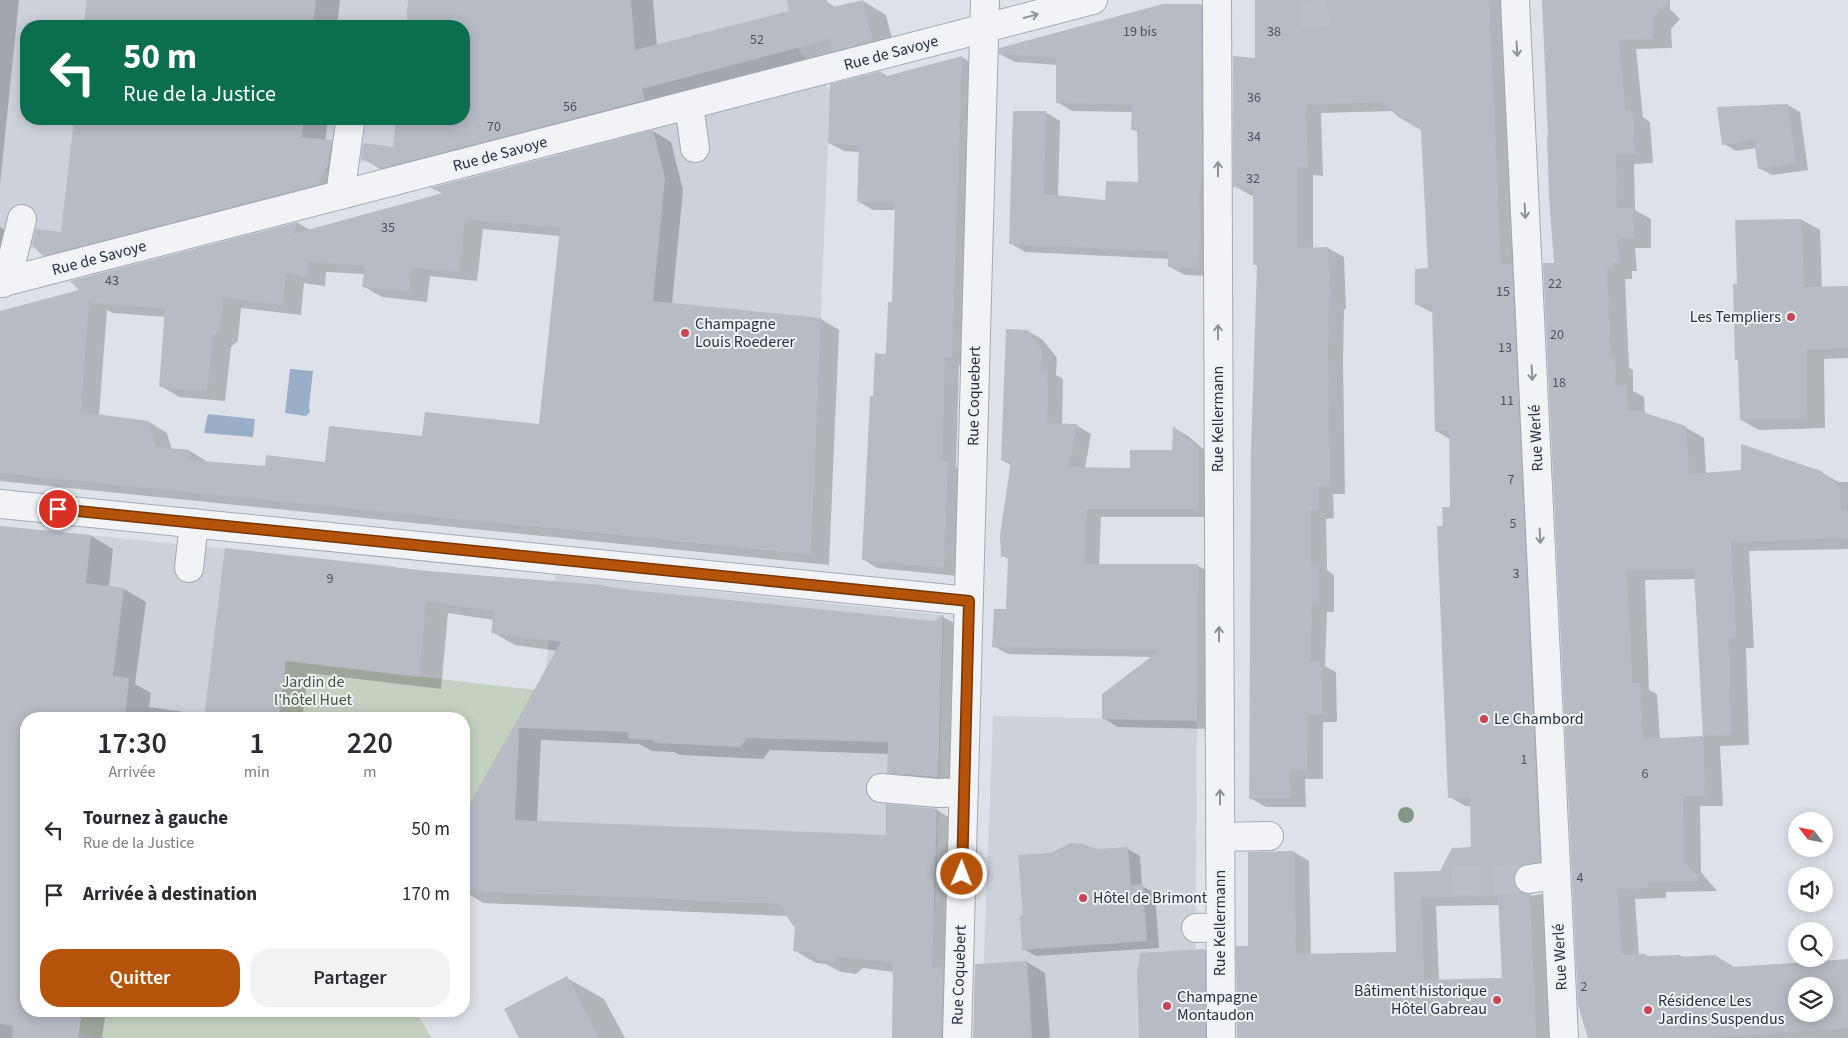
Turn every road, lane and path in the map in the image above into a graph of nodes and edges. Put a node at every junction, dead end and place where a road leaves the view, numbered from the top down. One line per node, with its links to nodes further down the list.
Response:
1 (985, 0): 5 (street, Rue Coquebert)
2 (1093, 0): 5 (street, Rue de Savoye, one-way to 2)
3 (1217, 0): 19 (street, Rue Kellermann, one-way to 3)
4 (1515, 0): 20 (street, Rue Werlé, one-way to 20)
5 (984, 29): 6 (street, Rue de Savoye); 15 (street, Rue Coquebert)
6 (689, 105): 8 (street); 9 (street, Rue de Savoye)
7 (350, 125): 9 (street)
8 (695, 148)
9 (340, 195): 11 (street, Rue de Savoye)
10 (22, 218): 11 (street, Rue de Savoye)
11 (1, 283)
12 (0, 504): 13 (street)
13 (194, 523): 14 (street); 15 (street)
14 (189, 568)
15 (969, 601): 17 (street, Rue Coquebert)
16 (881, 788): 17 (street)
17 (964, 792): 22 (street, Rue Coquebert)
18 (1269, 836): 19 (street)
19 (1220, 837): 23 (street, Rue Kellermann)
20 (1556, 875): 21 (street); 24 (street, Rue Werlé)
21 (1529, 879)
22 (957, 1038)
23 (1221, 1038)
24 (1564, 1038)

